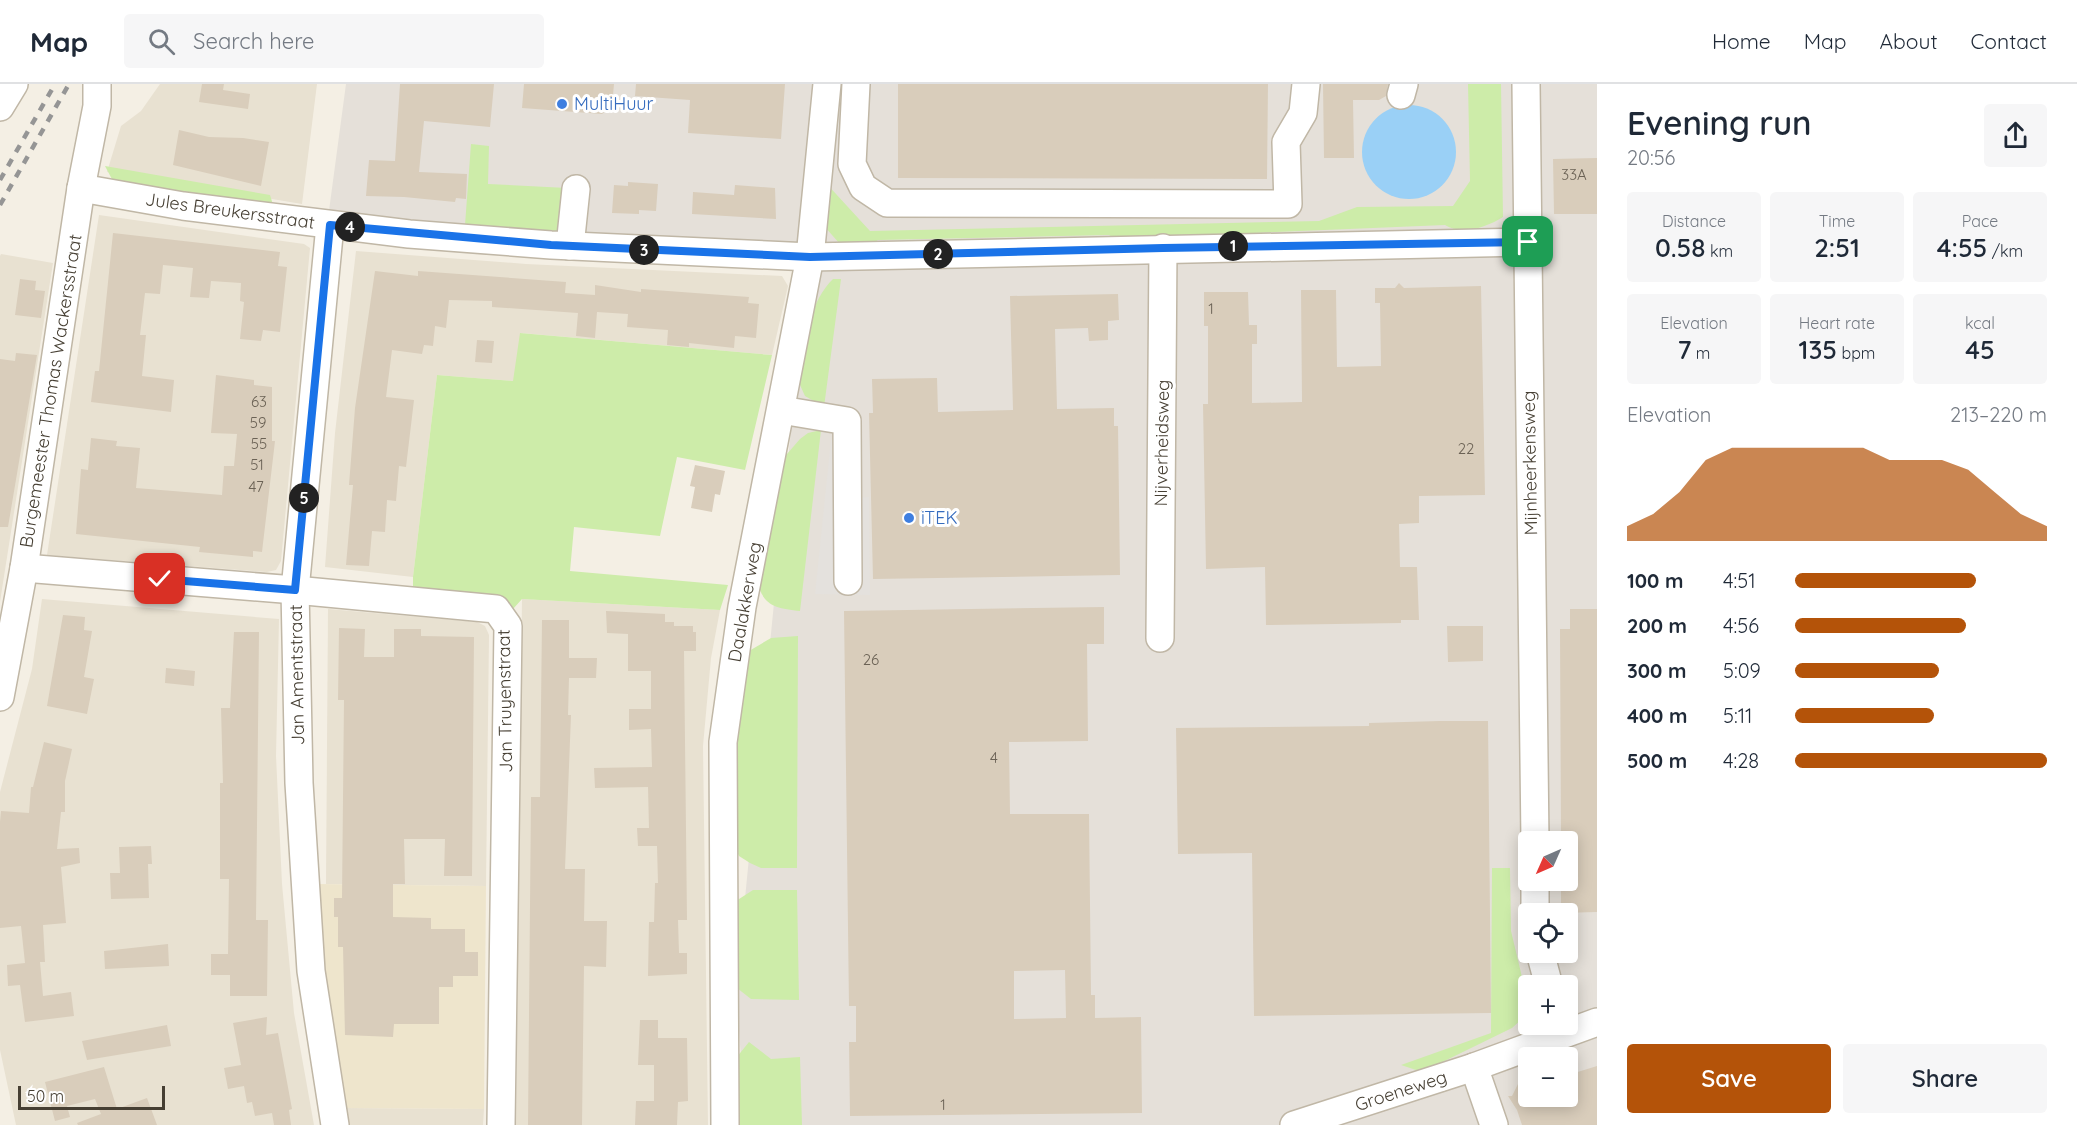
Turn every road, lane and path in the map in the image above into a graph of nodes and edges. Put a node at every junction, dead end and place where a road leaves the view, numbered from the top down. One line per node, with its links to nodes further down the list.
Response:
1 (14, 84): 7 (street)
2 (97, 84): 8 (street, Burgemeester Thomas Wackersstraat)
3 (827, 84): 14 (street, Daalakkerweg)
4 (856, 84): 5 (street)
5 (1306, 84)
6 (1526, 84): 11 (street, Mijnheerkensweg)
7 (0, 107)
8 (81, 188): 10 (street, Jules Breukersstraat); 16 (street, Burgemeester Thomas Wackersstraat)
9 (576, 189): 12 (street)
10 (330, 225): 12 (street, Jules Breukersstraat); 18 (street, Jan Amentstraat)
11 (1528, 242): 13 (street, Jules Breukersstraat); 21 (street, Mijnheerkensweg)
12 (570, 246): 14 (street, Jules Breukersstraat)
13 (1163, 248): 14 (street, Jules Breukersstraat); 19 (street, Nijverheidsweg)
14 (810, 257): 15 (street, Daalakkerweg)
15 (781, 410): 17 (street); 28 (street, Daalakkerweg)
16 (24, 568): 18 (street, Jan Truyenstraat); 20 (street, Burgemeester Thomas Wackersstraat)
17 (848, 581)
18 (295, 590): 26 (street, Jan Amentstraat); 27 (street, Jan Truyenstraat)
19 (1160, 638)
20 (0, 697)
21 (1534, 831)
22 (1597, 1022): 23 (street, Groeneweg)
23 (1578, 1026)
24 (1549, 1035): 25 (street, Groeneweg)
25 (1474, 1067): 29 (street, Groeneweg); 30 (street)
26 (335, 1125)
27 (501, 1125)
28 (725, 1125)
29 (1294, 1125)
30 (1494, 1125)

